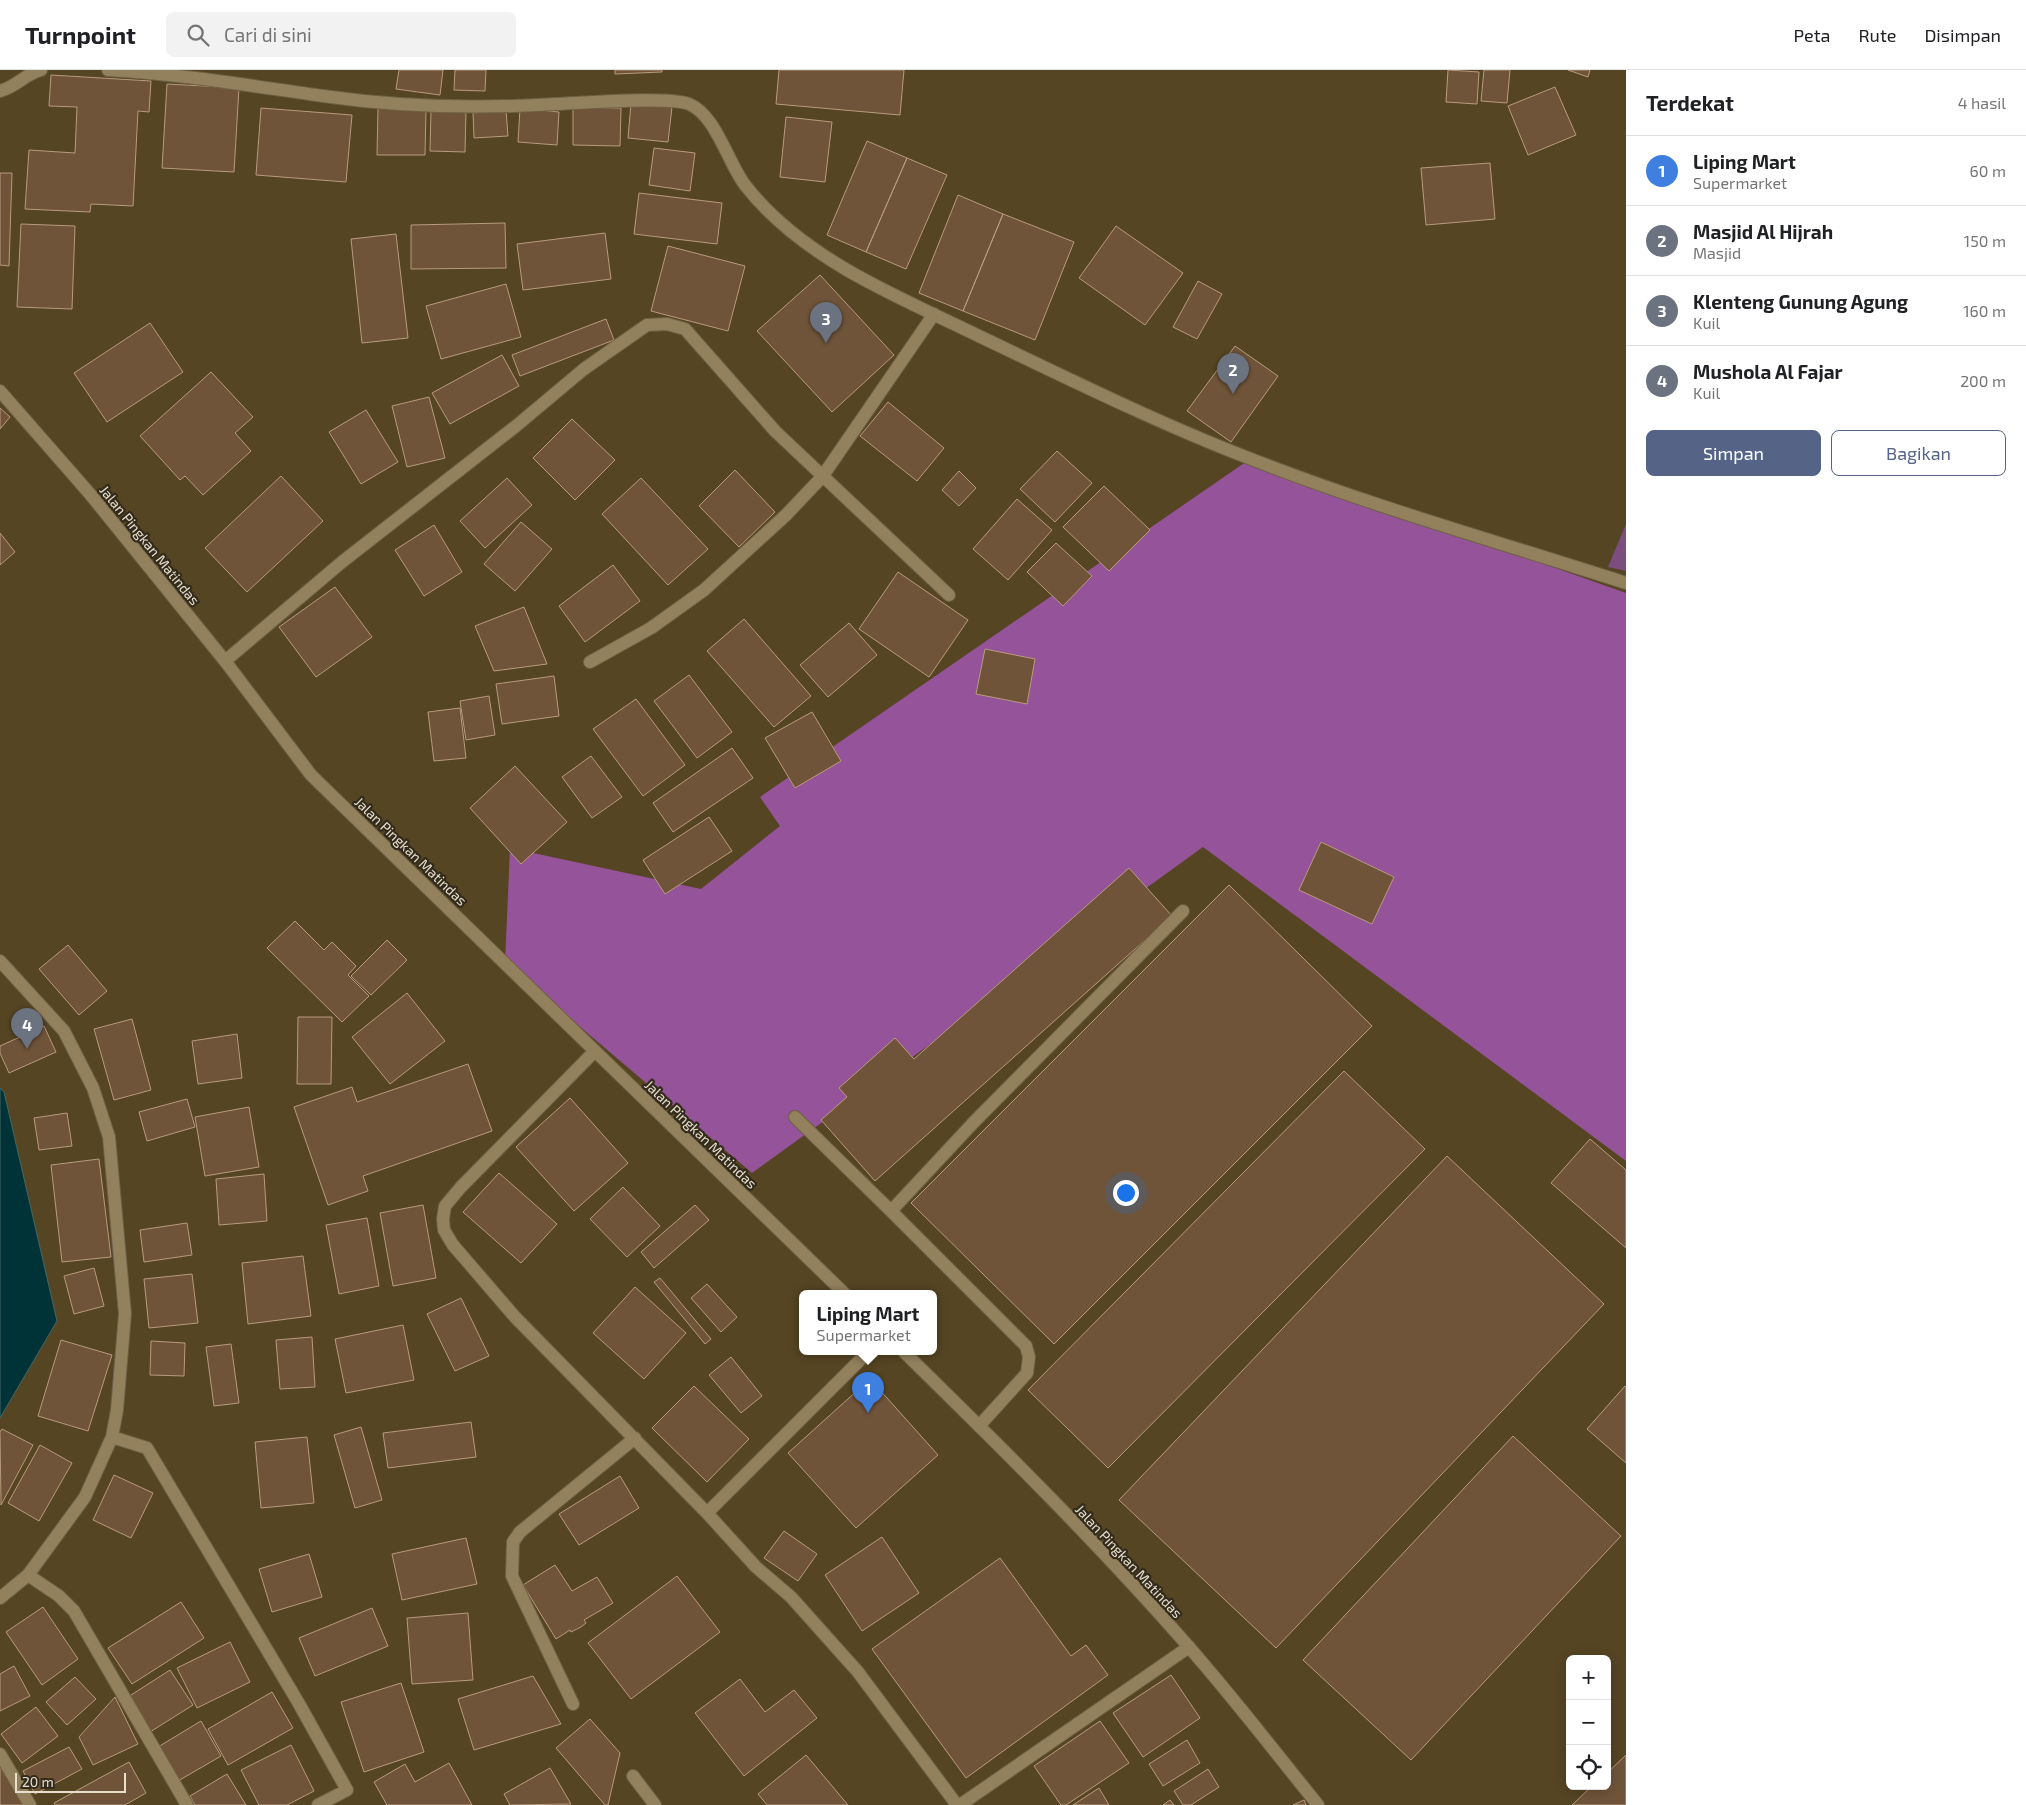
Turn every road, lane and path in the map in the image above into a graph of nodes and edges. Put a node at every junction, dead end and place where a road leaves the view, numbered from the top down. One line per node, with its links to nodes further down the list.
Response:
1 (40, 70): 3 (street)
2 (108, 70): 4 (street)
3 (0, 91)
4 (934, 314): 6 (street); 7 (street)
5 (0, 391): 9 (street, Jalan Pingkan Matindas)
6 (822, 477): 8 (street); 9 (street); 10 (street)
7 (1626, 583)
8 (949, 595)
9 (226, 660): 13 (street, Jalan Pingkan Matindas)
10 (590, 662)
11 (1183, 911): 15 (street)
12 (0, 961): 20 (street)
13 (595, 1051): 16 (street, Jalan Pingkan Matindas); 21 (street)
14 (795, 1117): 15 (street)
15 (891, 1211): 19 (street)
16 (840, 1290)
17 (865, 1355): 22 (street)
18 (907, 1355): 19 (street, Jalan Pingkan Matindas)
19 (979, 1426): 25 (street, Jalan Pingkan Matindas)
20 (112, 1437): 23 (street); 31 (street)
21 (634, 1438): 22 (street); 26 (street)
22 (707, 1513): 33 (street)
23 (28, 1575): 24 (street); 30 (street)
24 (0, 1598)
25 (1189, 1647): 33 (street); 34 (street, Jalan Pingkan Matindas)
26 (573, 1704)
27 (0, 1754): 29 (street)
28 (633, 1776): 32 (street)
29 (30, 1805)
30 (187, 1805)
31 (318, 1805)
32 (655, 1805)
33 (959, 1805)
34 (1318, 1805)

